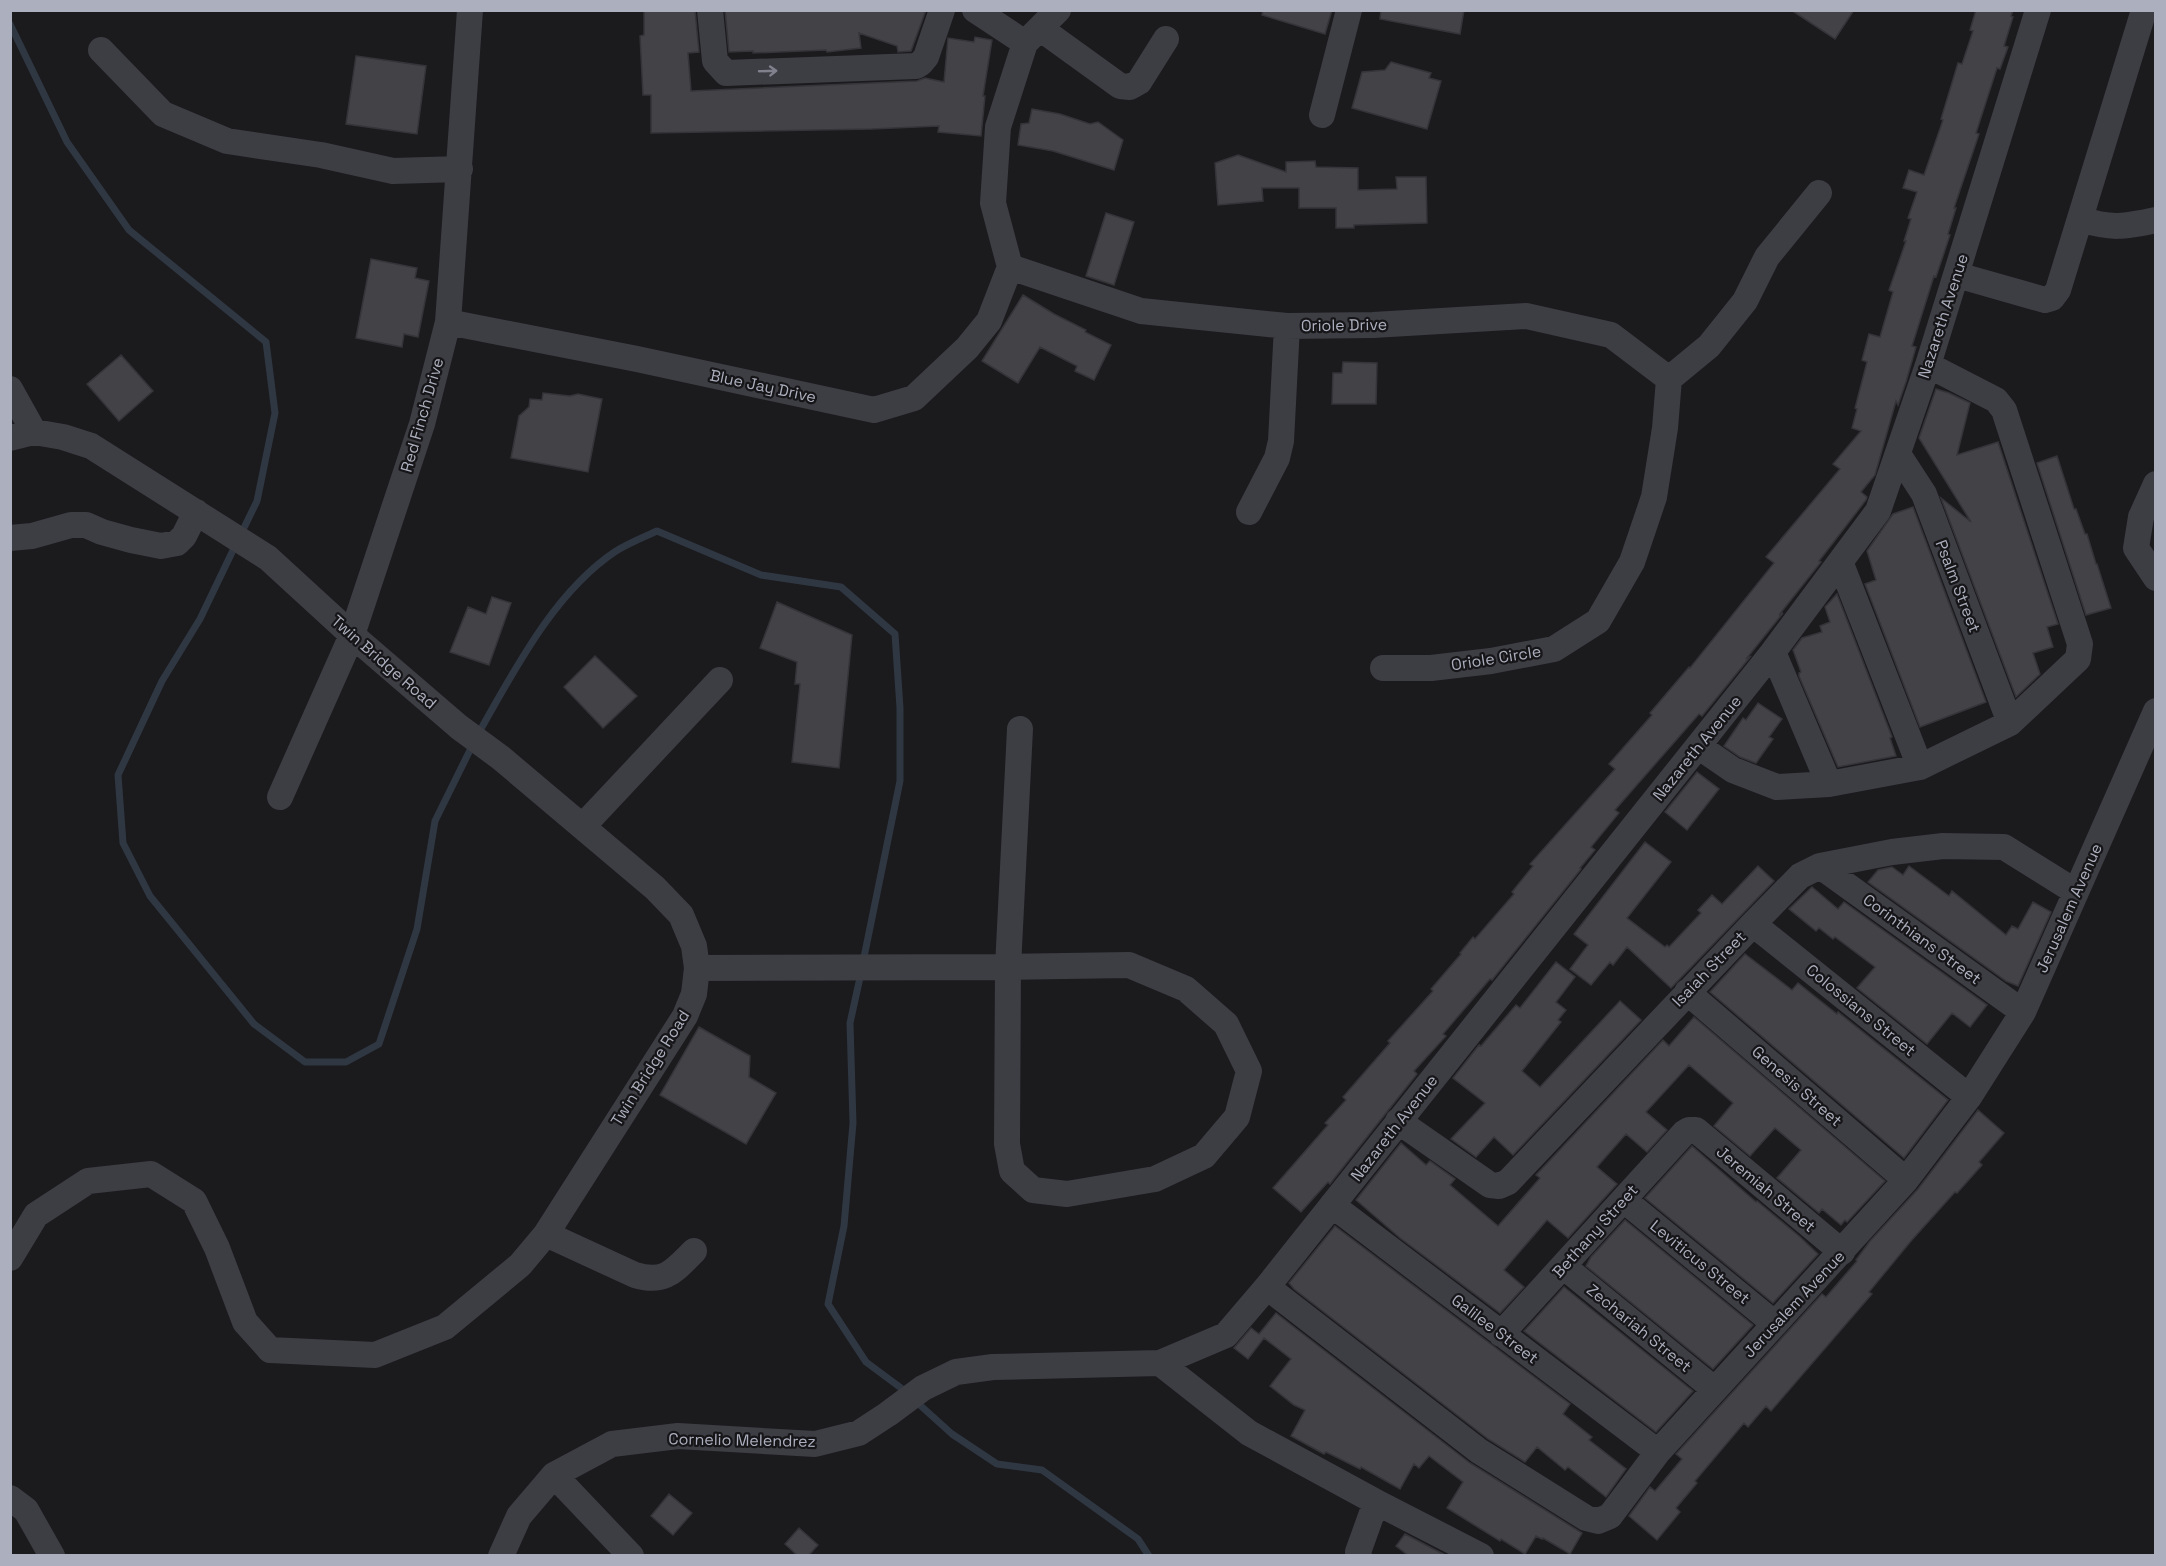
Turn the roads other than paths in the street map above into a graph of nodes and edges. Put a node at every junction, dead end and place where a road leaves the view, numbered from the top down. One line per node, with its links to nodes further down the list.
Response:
1 (470, 10): 12 (street, Red Finch Drive)
2 (710, 10): 3 (street, one-way to 3)
3 (942, 10)
4 (975, 10): 8 (street)
5 (1349, 10): 11 (street)
6 (2038, 10): 17 (street, Nazareth Avenue)
7 (2144, 10): 14 (street)
8 (1041, 27): 9 (street); 16 (street)
9 (1166, 39)
10 (101, 50): 12 (street)
11 (1322, 115)
12 (460, 169): 18 (street, Red Finch Drive)
13 (1819, 193): 21 (street)
14 (2080, 219): 15 (street); 17 (street)
15 (2156, 220)
16 (1010, 267): 18 (street, Blue Jay Drive); 19 (street, Oriole Drive)
17 (1957, 275): 20 (street, Nazareth Avenue)
18 (448, 322): 31 (street, Red Finch Drive)
19 (1287, 326): 21 (street, Oriole Drive); 26 (street)
20 (1928, 365): 24 (street, Nazareth Avenue); 36 (street)
21 (1669, 379): 33 (street, Oriole Circle)
22 (10, 389): 23 (street)
23 (22, 435): 27 (street, Twin Bridge Road)
24 (1898, 454): 29 (street, Nazareth Avenue); 36 (street, Psalm Street)
25 (2156, 484): 30 (street)
26 (1249, 512)
27 (201, 515): 28 (street); 31 (street, Twin Bridge Road)
28 (10, 538)
29 (1841, 564): 32 (street, Nazareth Avenue); 39 (street)
30 (2156, 578)
31 (352, 635): 41 (street, Red Finch Drive); 42 (street, Twin Bridge Road)
32 (1773, 652): 38 (street, Nazareth Avenue); 40 (street)
33 (1383, 668)
34 (720, 680): 42 (street)
35 (2156, 711): 44 (street, Jerusalem Avenue)
36 (2010, 723): 39 (street)
37 (1020, 729): 46 (street)
38 (1698, 746): 40 (street); 51 (street, Nazareth Avenue)
39 (1920, 767): 40 (street)
40 (1828, 784)
41 (280, 798)
42 (583, 825): 47 (street, Twin Bridge Road)
43 (1820, 866): 44 (street, Isaiah Street); 45 (street, Isaiah Street); 49 (street, Corinthians Street)
44 (2076, 892): 49 (street, Jerusalem Avenue)
45 (1753, 924): 48 (street, Isaiah Street); 50 (street, Colossians Street)
46 (1008, 967): 46 (street); 47 (street)
47 (697, 969): 56 (street, Twin Bridge Road)
48 (1687, 992): 51 (street, Isaiah Street); 53 (street, Genesis Street)
49 (2024, 1012): 50 (street, Jerusalem Avenue)
50 (1968, 1097): 53 (street, Jerusalem Avenue)
51 (1398, 1121): 55 (street, Nazareth Avenue)
52 (1689, 1130): 54 (street, Bethany Street); 58 (street, Jeremiah Street)
53 (1906, 1180): 58 (street, Jerusalem Avenue)
54 (1624, 1200): 60 (street, Bethany Street); 62 (street, Leviticus Street)
55 (1332, 1205): 61 (street, Nazareth Avenue); 63 (street, Galilee Street)
56 (546, 1234): 57 (street); 59 (street, Twin Bridge Road)
57 (694, 1251)
58 (1842, 1252): 62 (street, Jerusalem Avenue)
59 (10, 1258)
60 (1563, 1266): 63 (street, Bethany Street); 65 (street, Zechariah Street)
61 (1267, 1287): 64 (street, Nazareth Avenue); 66 (street, Jerusalem Avenue)
62 (1775, 1324): 65 (street, Jerusalem Avenue)
63 (1501, 1334): 66 (street, Galilee Street)
64 (1160, 1363): 67 (street, Cornelio Melendrez); 69 (street)
65 (1714, 1389): 66 (street, Jerusalem Avenue)
66 (1658, 1452)
67 (554, 1475): 71 (street, Cornelio Melendrez); 72 (street)
68 (10, 1498): 70 (street)
69 (1376, 1503): 73 (street); 74 (street)
70 (52, 1556)
71 (501, 1556)
72 (631, 1556)
73 (1359, 1556)
74 (1481, 1556)

